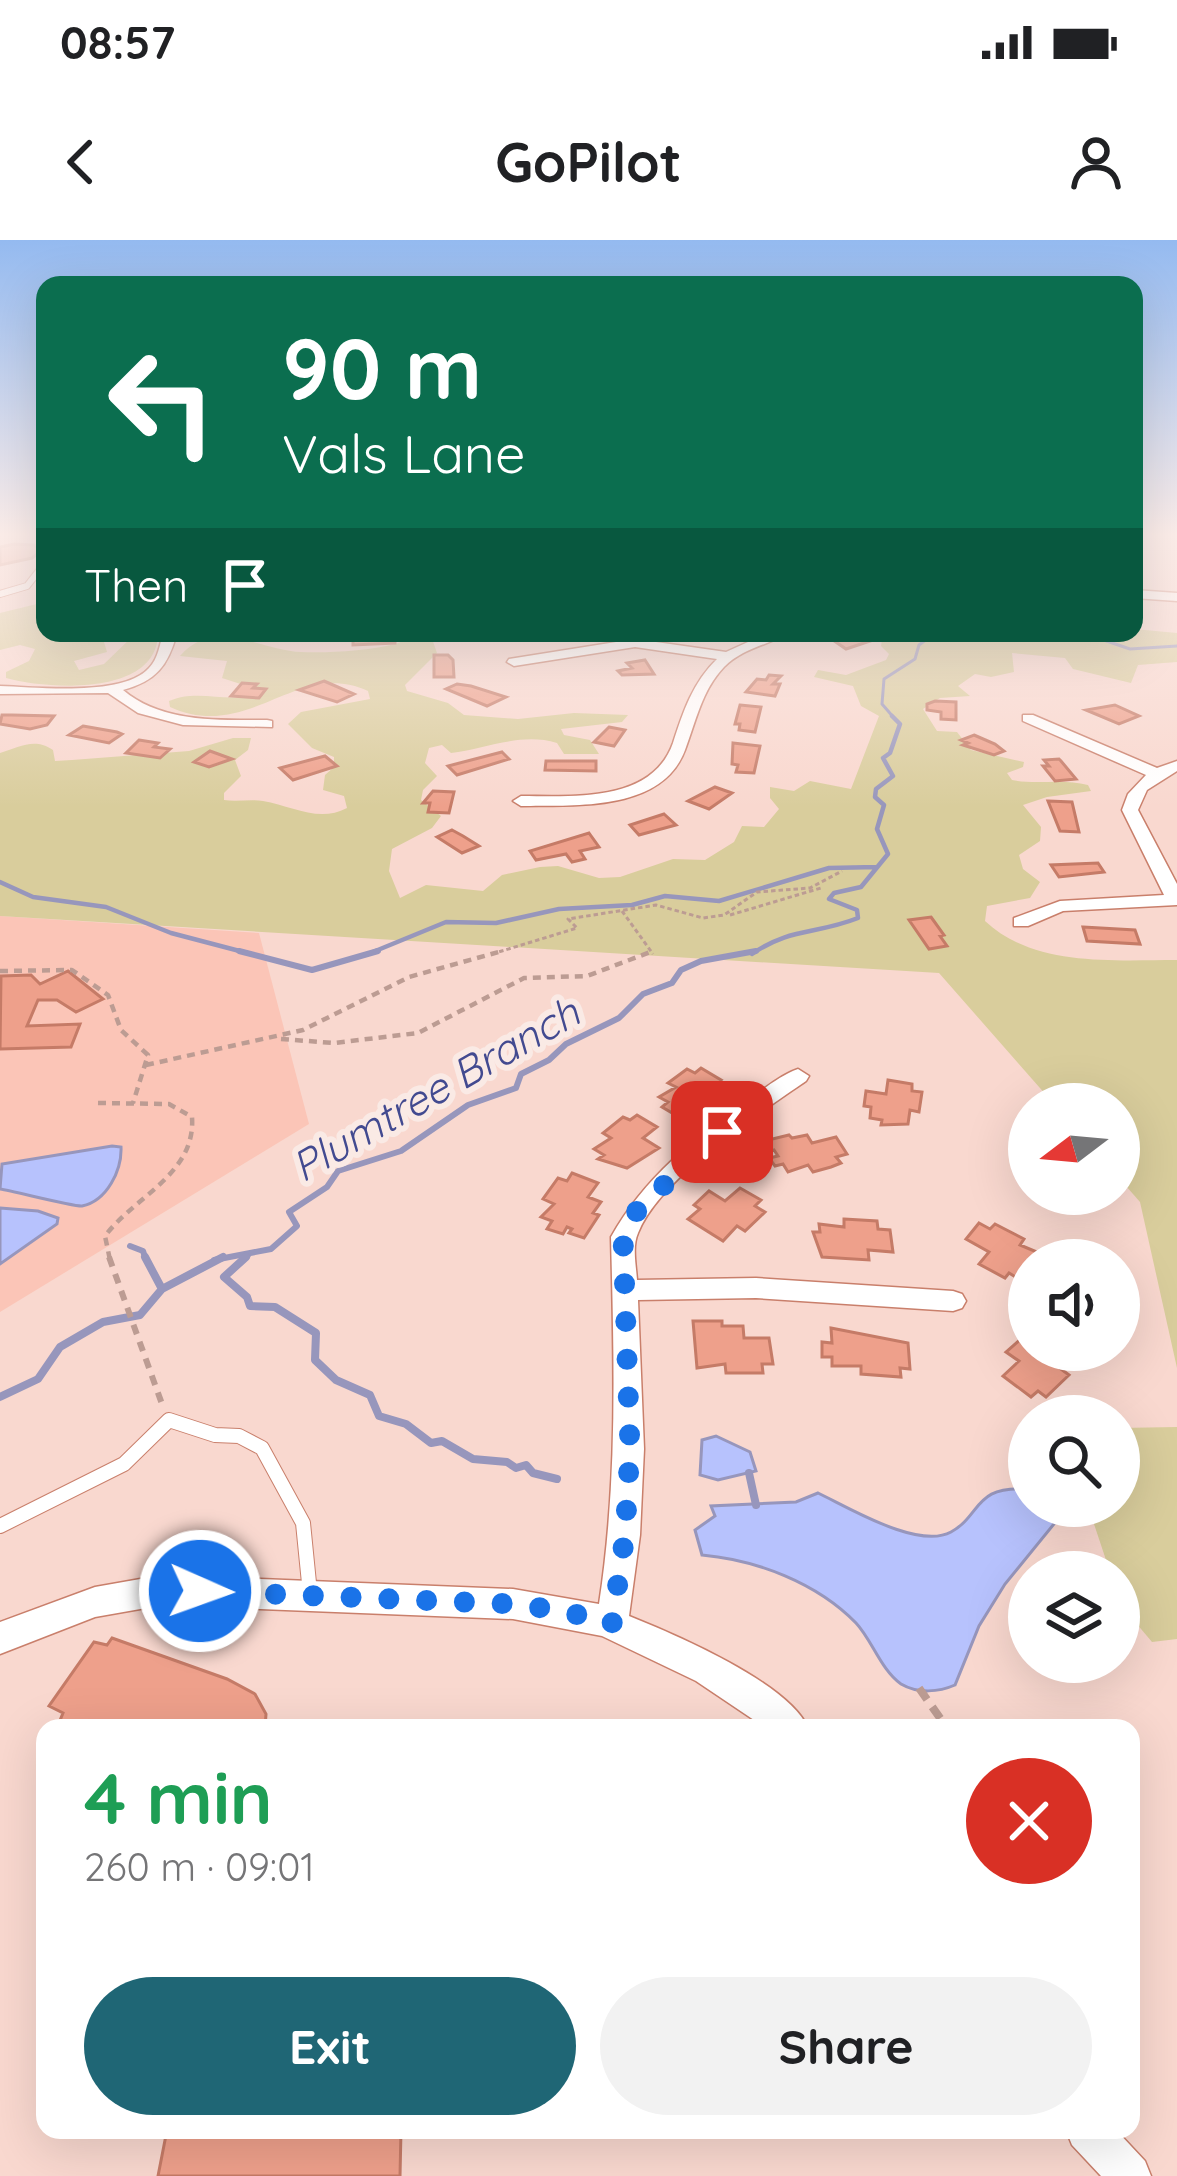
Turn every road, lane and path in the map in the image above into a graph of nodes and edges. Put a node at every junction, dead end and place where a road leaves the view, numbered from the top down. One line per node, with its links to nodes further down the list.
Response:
1 (166, 642): 5 (street)
2 (761, 642): 3 (street)
3 (728, 656): 4 (street); 11 (street)
4 (514, 662)
5 (110, 687): 6 (street); 8 (street)
6 (0, 690)
7 (1028, 718): 10 (street)
8 (267, 724)
9 (1177, 766): 10 (street)
10 (1156, 773): 14 (street)
11 (521, 801)
12 (842, 871): 13 (path)
13 (826, 884): 16 (path); 16 (path)
14 (1176, 900): 17 (street)
15 (622, 911): 16 (path); 19 (path); 19 (path)
16 (724, 915)
17 (1021, 922)
18 (0, 971): 20 (path)
19 (274, 1038): 20 (path)
20 (146, 1065): 23 (path)
21 (798, 1076): 24 (street)
22 (98, 1103): 23 (path)
23 (133, 1103): 26 (path)
24 (624, 1291): 25 (street); 29 (street)
25 (953, 1301)
26 (169, 1420): 27 (lane); 28 (lane)
27 (0, 1526)
28 (310, 1594): 29 (street); 30 (street)
29 (612, 1624): 32 (street)
30 (0, 1638)
31 (919, 1688): 33 (path)
32 (779, 1719)
33 (941, 1719)
34 (1095, 2139): 35 (street)
35 (1130, 2176)

